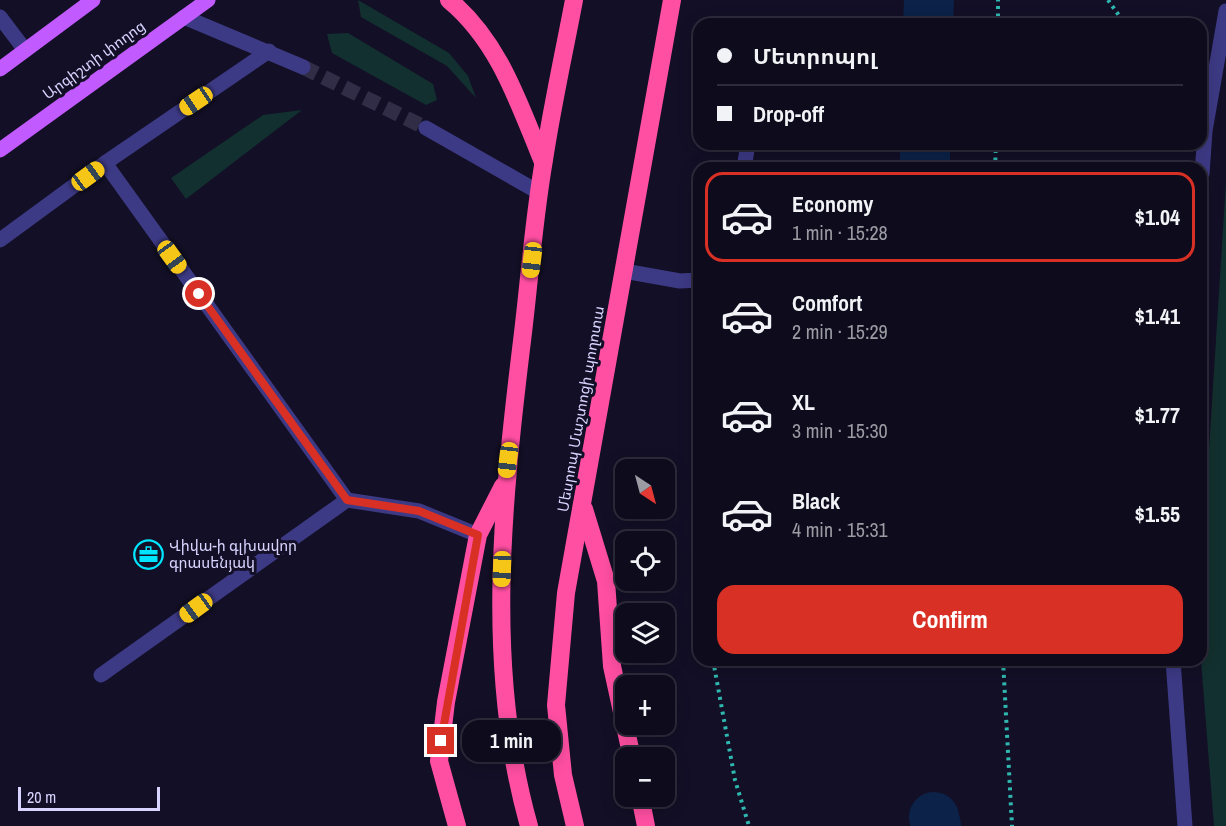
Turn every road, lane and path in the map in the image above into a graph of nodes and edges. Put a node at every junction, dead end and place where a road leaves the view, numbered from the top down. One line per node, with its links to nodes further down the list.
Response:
1 (93, 0): 13 (main road)
2 (208, 0): 10 (main road, Արգիշտի փողոց)
3 (449, 0): 21 (highway)
4 (574, 0): 21 (highway)
5 (672, 0): 24 (highway, Մեսրոպ Մաշտոցի պողոտա)
6 (998, 0): 11 (path)
7 (1108, 0): 12 (path)
8 (1226, 10): 17 (lane)
9 (0, 17): 13 (lane)
10 (184, 17): 14 (lane); 19 (main road, Արգիշտի փողոց)
11 (998, 18)
12 (1121, 18)
13 (25, 50): 16 (main road)
14 (269, 51): 15 (lane); 20 (lane)
15 (303, 67)
16 (0, 69)
17 (1207, 114)
18 (426, 128): 22 (lane)
19 (0, 150)
20 (105, 163): 23 (lane); 27 (lane)
21 (543, 163): 22 (highway)
22 (540, 193): 26 (highway)
23 (0, 240)
24 (624, 271): 25 (lane); 28 (highway, Մեսրոպ Մաշտոցի պողոտա)
25 (693, 280)
26 (505, 482): 29 (highway); 37 (highway)
27 (347, 500): 29 (lane); 33 (lane)
28 (583, 505): 34 (highway); 38 (highway, Մեսրոպ Մաշտոցի պողոտա)
29 (478, 535): 36 (highway)
30 (714, 666): 40 (path)
31 (1004, 666): 41 (path)
32 (1173, 666): 42 (lane)
33 (101, 675)
34 (630, 747)
35 (642, 807): 39 (highway)
36 (458, 826)
37 (529, 826)
38 (575, 826)
39 (646, 826)
40 (748, 826)
41 (1012, 826)
42 (1185, 826)

